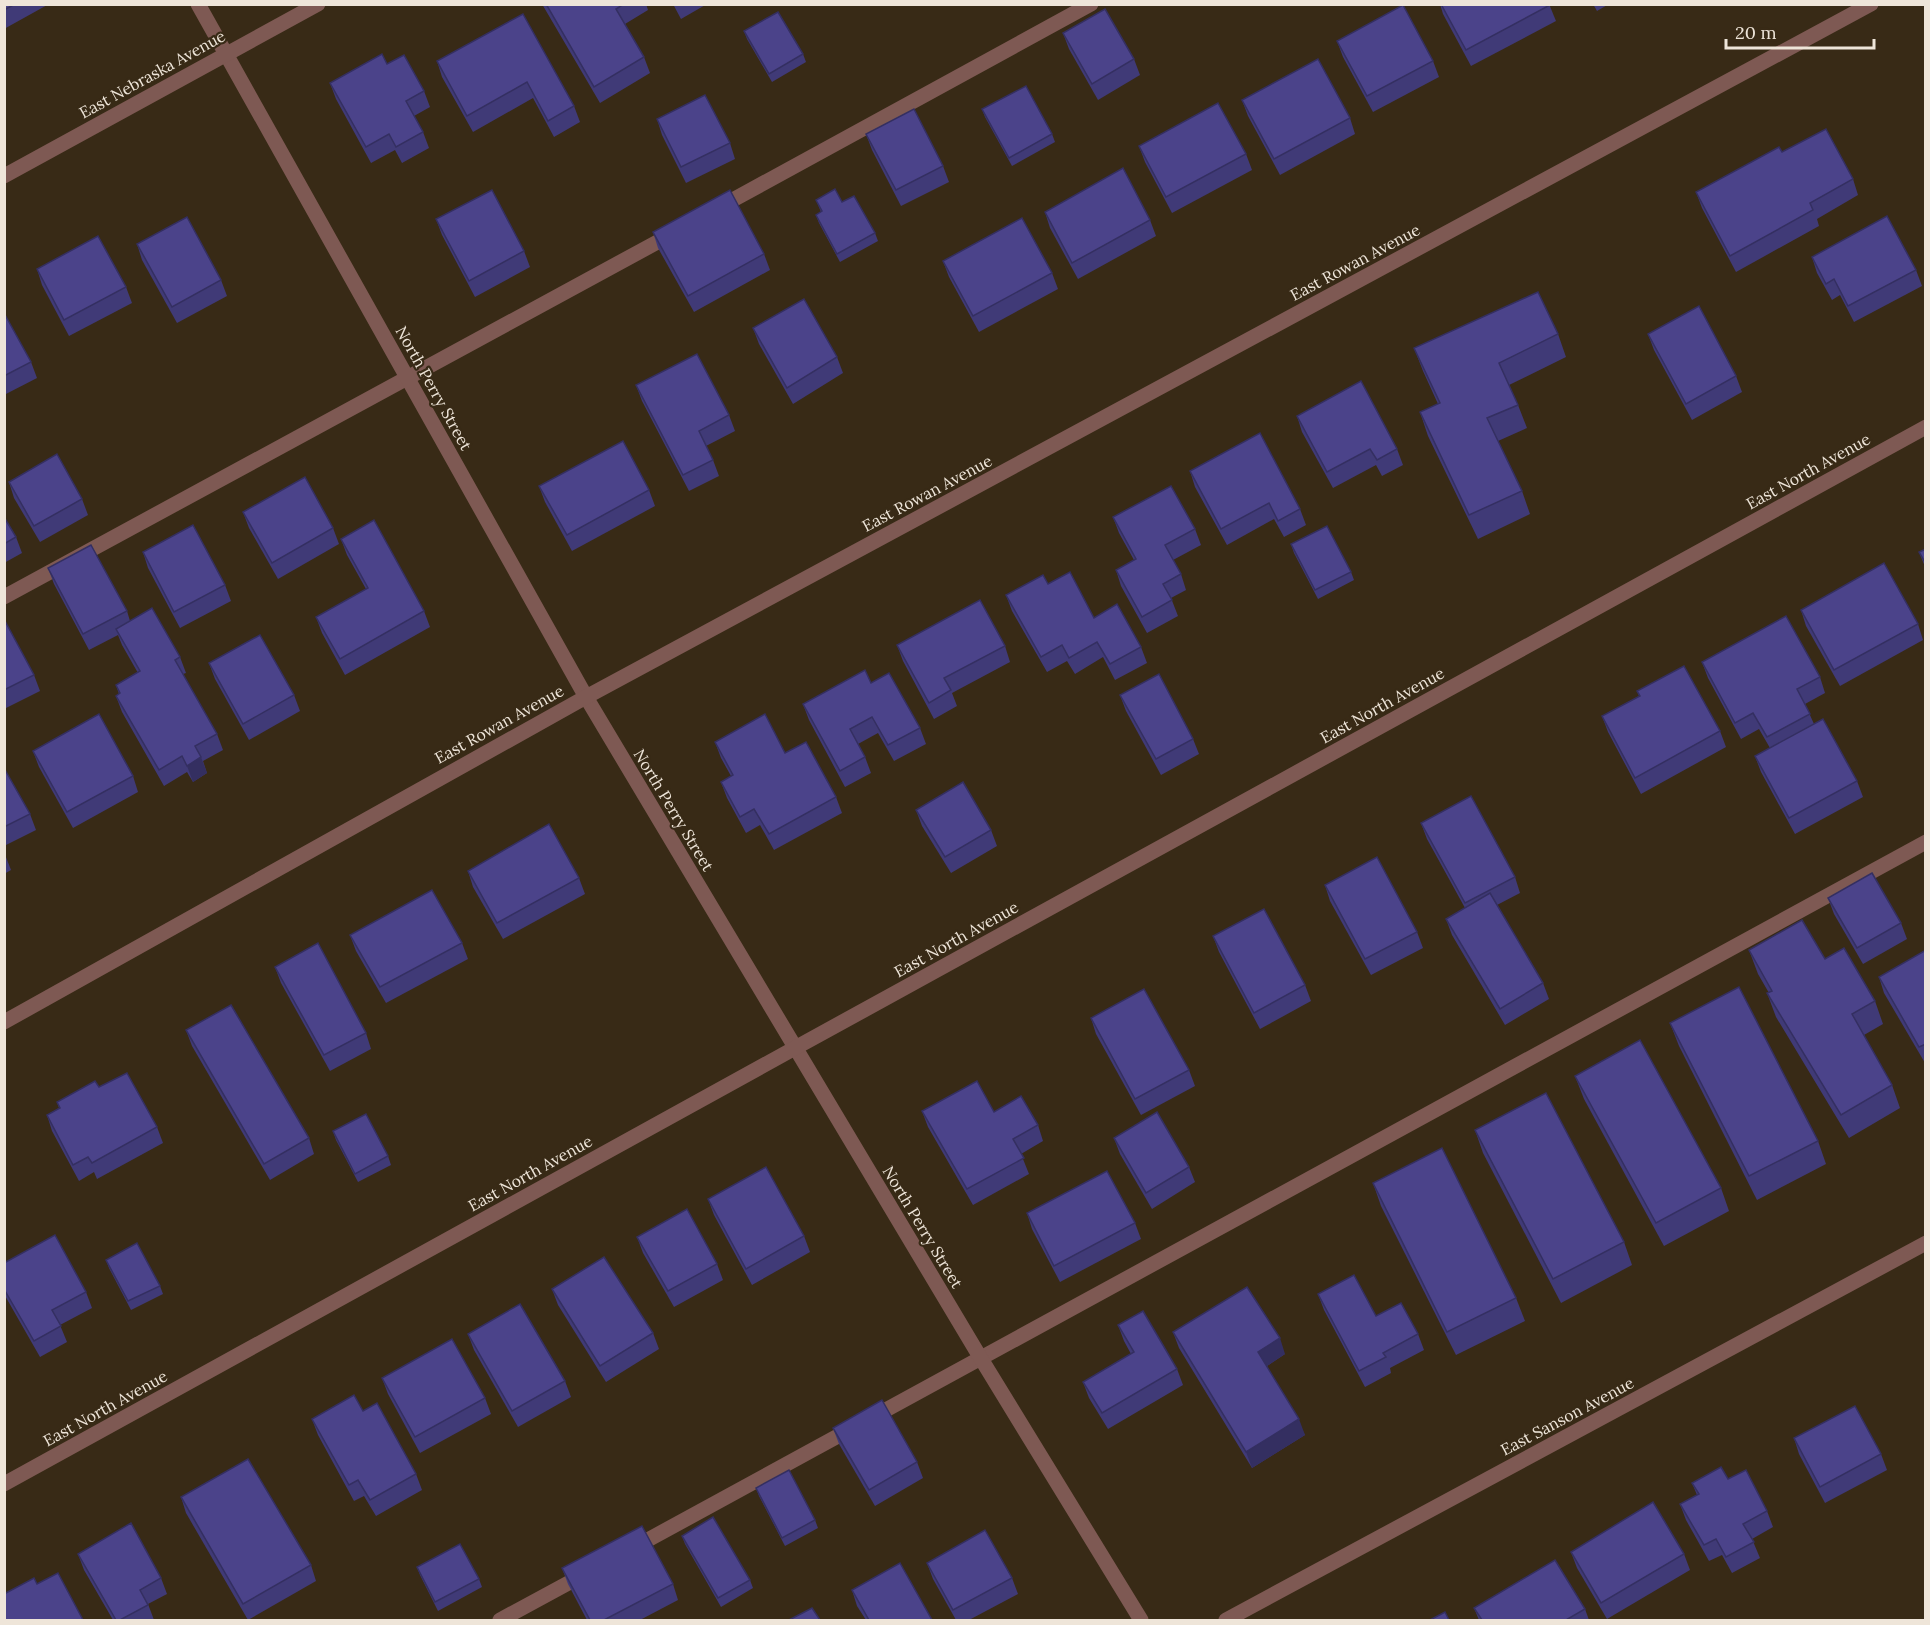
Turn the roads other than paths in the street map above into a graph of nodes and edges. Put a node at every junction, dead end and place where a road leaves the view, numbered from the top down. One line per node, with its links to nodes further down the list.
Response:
1 (198, 4): 5 (street, North Perry Street)
2 (318, 4): 5 (street, East Nebraska Avenue)
3 (1091, 4): 7 (street)
4 (1871, 4): 10 (street, East Rowan Avenue)
5 (226, 54): 6 (street, East Nebraska Avenue); 7 (street, North Perry Street)
6 (4, 176)
7 (408, 378): 9 (street); 10 (street, North Perry Street)
8 (1926, 427): 13 (street, East North Avenue)
9 (4, 597)
10 (586, 697): 12 (street, East Rowan Avenue); 13 (street, North Perry Street)
11 (1926, 842): 15 (street)
12 (4, 1022)
13 (795, 1048): 15 (street, North Perry Street); 16 (street, East North Avenue)
14 (1926, 1244): 21 (street, East Sanson Avenue)
15 (980, 1357): 17 (street); 20 (street, North Perry Street)
16 (4, 1484)
17 (615, 1557)
18 (594, 1569): 19 (street)
19 (500, 1620)
20 (1141, 1620)
21 (1226, 1620)

